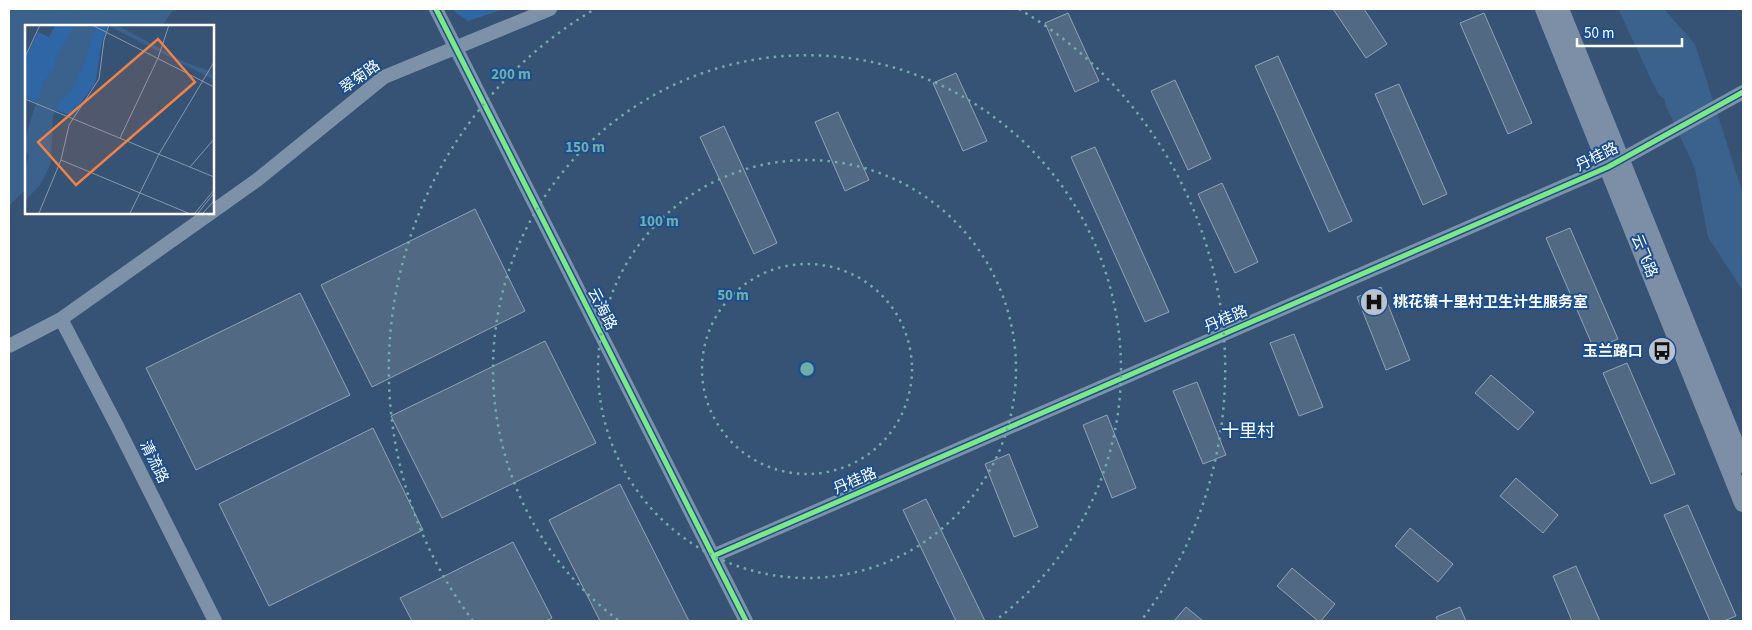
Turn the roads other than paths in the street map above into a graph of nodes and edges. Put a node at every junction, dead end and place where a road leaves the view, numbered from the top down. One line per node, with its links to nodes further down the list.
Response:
1 (436, 9): 5 (street, 云海路)
2 (550, 9): 5 (street, 翠菊路)
3 (1544, 9): 7 (main road, 云飞路)
4 (1560, 9): 7 (main road, 云飞路)
5 (455, 47): 8 (street, 翠菊路); 14 (street, 云海路)
6 (1742, 93): 7 (street, 丹桂路)
7 (1615, 164): 12 (main road, 云飞路); 13 (main road, 云飞路); 14 (street, 丹桂路)
8 (214, 211)
9 (209, 214): 10 (street, 翠菊路)
10 (61, 319): 11 (street, 翠菊路); 15 (street, 清流路)
11 (9, 346)
12 (1743, 464)
13 (1743, 504)
14 (713, 556): 16 (street, 云海路)
15 (214, 621)
16 (746, 621)

